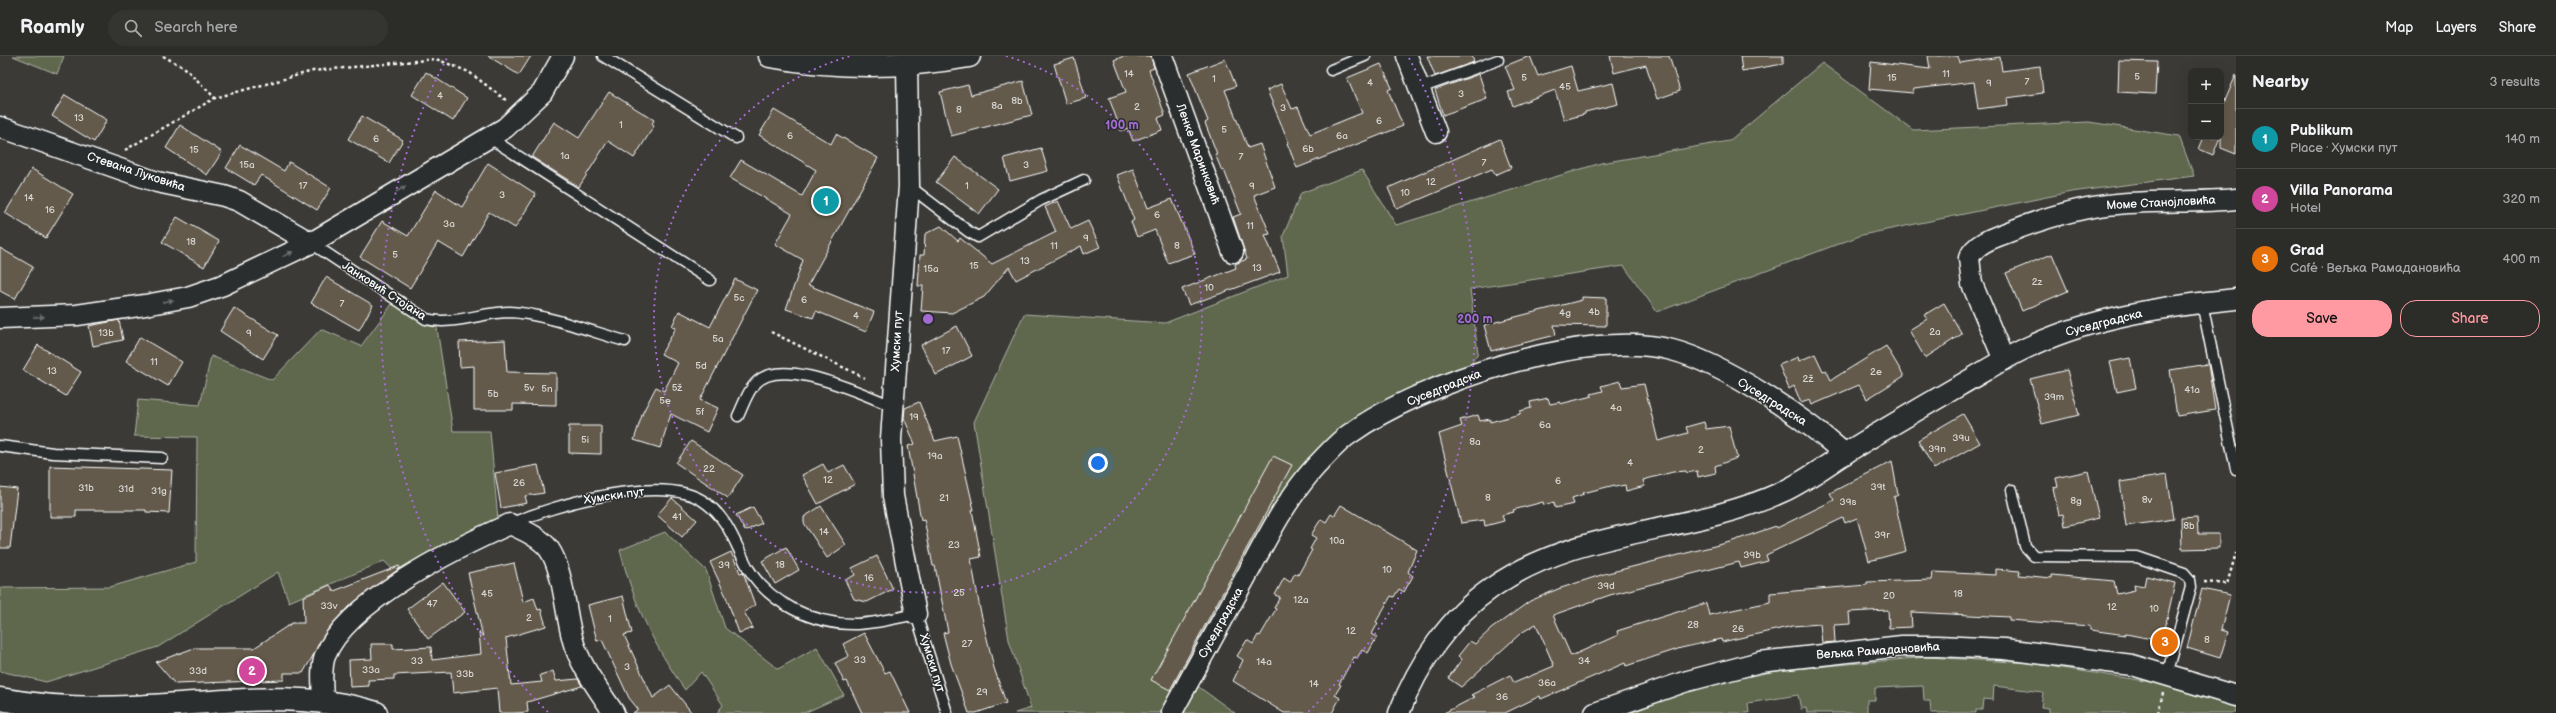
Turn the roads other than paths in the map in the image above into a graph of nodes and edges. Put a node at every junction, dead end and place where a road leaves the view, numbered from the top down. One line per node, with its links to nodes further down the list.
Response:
1 (563, 56): 15 (street)
2 (603, 56): 16 (lane)
3 (770, 56): 8 (main road)
4 (968, 56): 10 (main road)
5 (1162, 56): 21 (street, Ленке Маринковић)
6 (1365, 56): 11 (lane)
7 (1407, 56): 12 (street)
8 (868, 60): 10 (main road)
9 (1498, 60): 12 (lane)
10 (908, 65): 18 (street, Хумски пут)
11 (1331, 70)
12 (1420, 88): 14 (street)
13 (0, 127): 20 (street, Стевана Луковића)
14 (1436, 132)
15 (490, 138): 20 (street, one-way to 15); 22 (lane)
16 (736, 138)
17 (1084, 180): 18 (lane)
18 (909, 186): 28 (street, Хумски пут)
19 (2236, 199): 27 (street, Моме Станојловића)
20 (311, 243): 25 (street, one-way to 20); 26 (lane, Јанковић Стојана)
21 (1233, 252)
22 (710, 280)
23 (2236, 299): 24 (street, Суседградска)
24 (2202, 303): 27 (street, Суседградска); 33 (lane)
25 (0, 318)
26 (625, 341)
27 (2004, 360): 31 (street, Суседградска)
28 (893, 406): 29 (lane); 36 (street, Хумски пут)
29 (738, 416)
30 (0, 446): 32 (lane)
31 (1845, 454): 41 (street, Суседградска); 45 (street, Суседградска)
32 (162, 458)
33 (2236, 469)
34 (2012, 490): 37 (lane)
35 (510, 524): 36 (lane, Хумски пут); 40 (street, Хумски пут); 43 (street)
36 (916, 614): 44 (lane, Хумски пут)
37 (2167, 675): 38 (street, Вељка Рамадановића); 46 (street, Вељка Рамадановића)
38 (2236, 696)
39 (0, 699): 40 (main road)
40 (322, 702): 42 (main road)
41 (1172, 712)
42 (376, 713)
43 (614, 713)
44 (947, 713)
45 (1399, 713)
46 (1595, 713)

